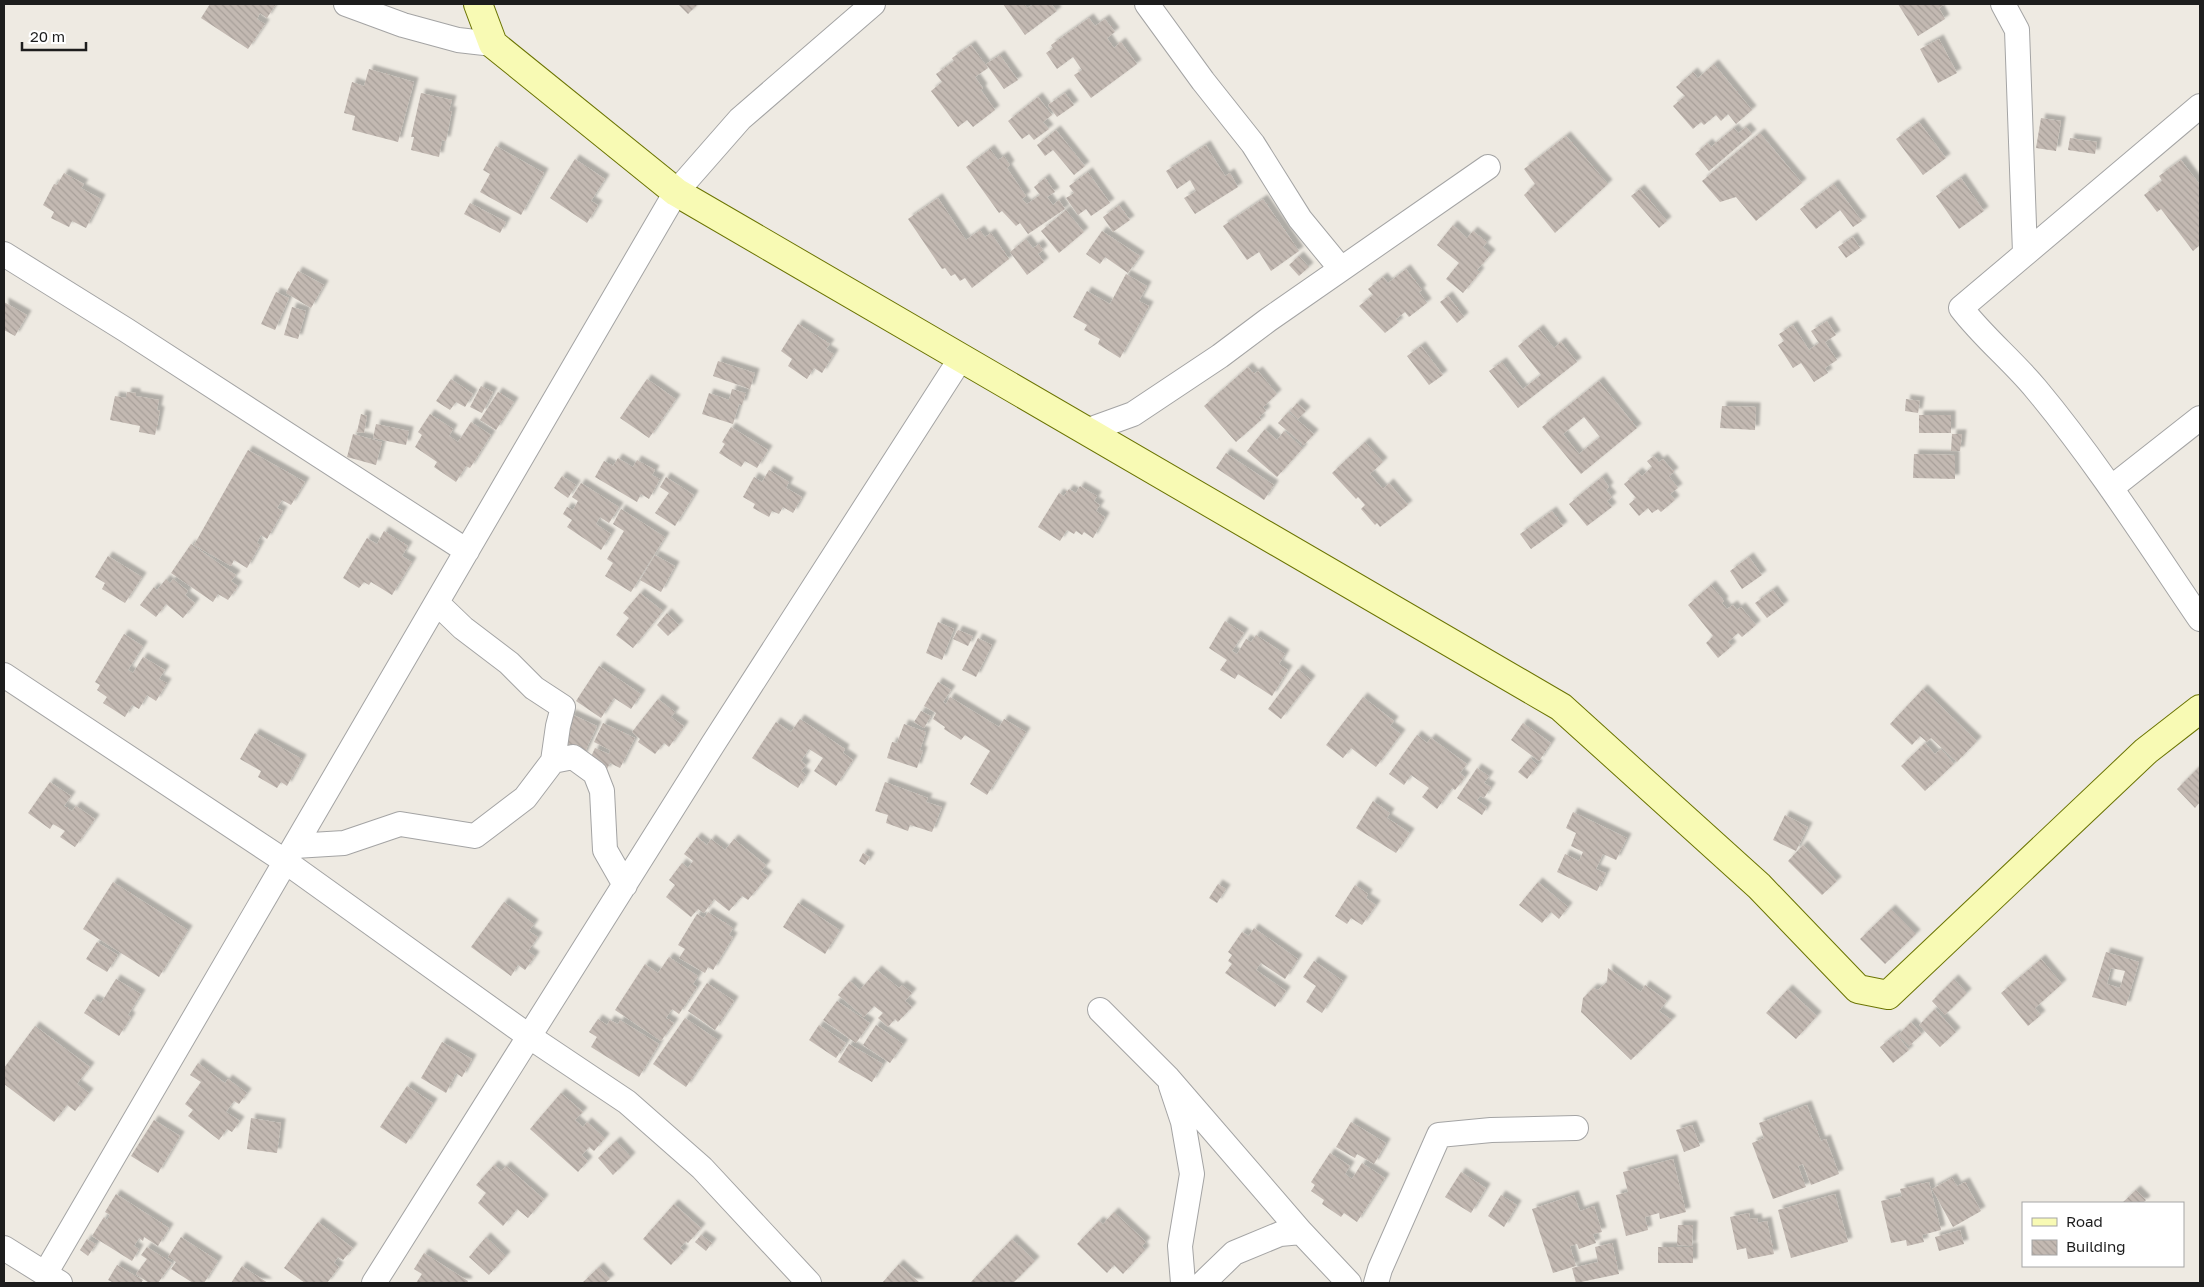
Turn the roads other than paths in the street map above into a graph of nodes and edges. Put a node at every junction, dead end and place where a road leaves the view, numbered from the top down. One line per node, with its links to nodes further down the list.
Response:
1 (346, 4): 6 (street)
2 (478, 4): 6 (street)
3 (873, 4): 9 (street)
4 (1147, 4): 12 (street)
5 (2003, 4): 10 (street)
6 (493, 44): 9 (street)
7 (2200, 106): 10 (street)
8 (1488, 167): 12 (street)
9 (676, 192): 13 (street); 17 (street)
10 (2025, 253): 16 (street)
11 (4, 254): 17 (street)
12 (1341, 269): 15 (street)
13 (961, 358): 15 (street); 24 (street)
14 (2200, 418): 16 (street)
15 (1086, 430): 21 (street)
16 (2111, 488): 19 (street)
17 (467, 551): 18 (street)
18 (437, 603): 22 (street); 23 (street)
19 (2200, 618)
20 (4, 675): 23 (street)
21 (2200, 709)
22 (553, 761): 23 (street); 24 (street)
23 (290, 854): 26 (street); 31 (street)
24 (625, 885): 26 (street)
25 (1100, 1010): 27 (street)
26 (530, 1037): 32 (street); 33 (street)
27 (1168, 1078): 29 (street); 34 (street)
28 (1576, 1128): 37 (street)
29 (1301, 1232): 35 (street); 36 (street)
30 (4, 1248): 31 (street)
31 (52, 1278)
32 (374, 1283)
33 (809, 1283)
34 (1183, 1283)
35 (1203, 1283)
36 (1349, 1283)
37 (1376, 1283)

